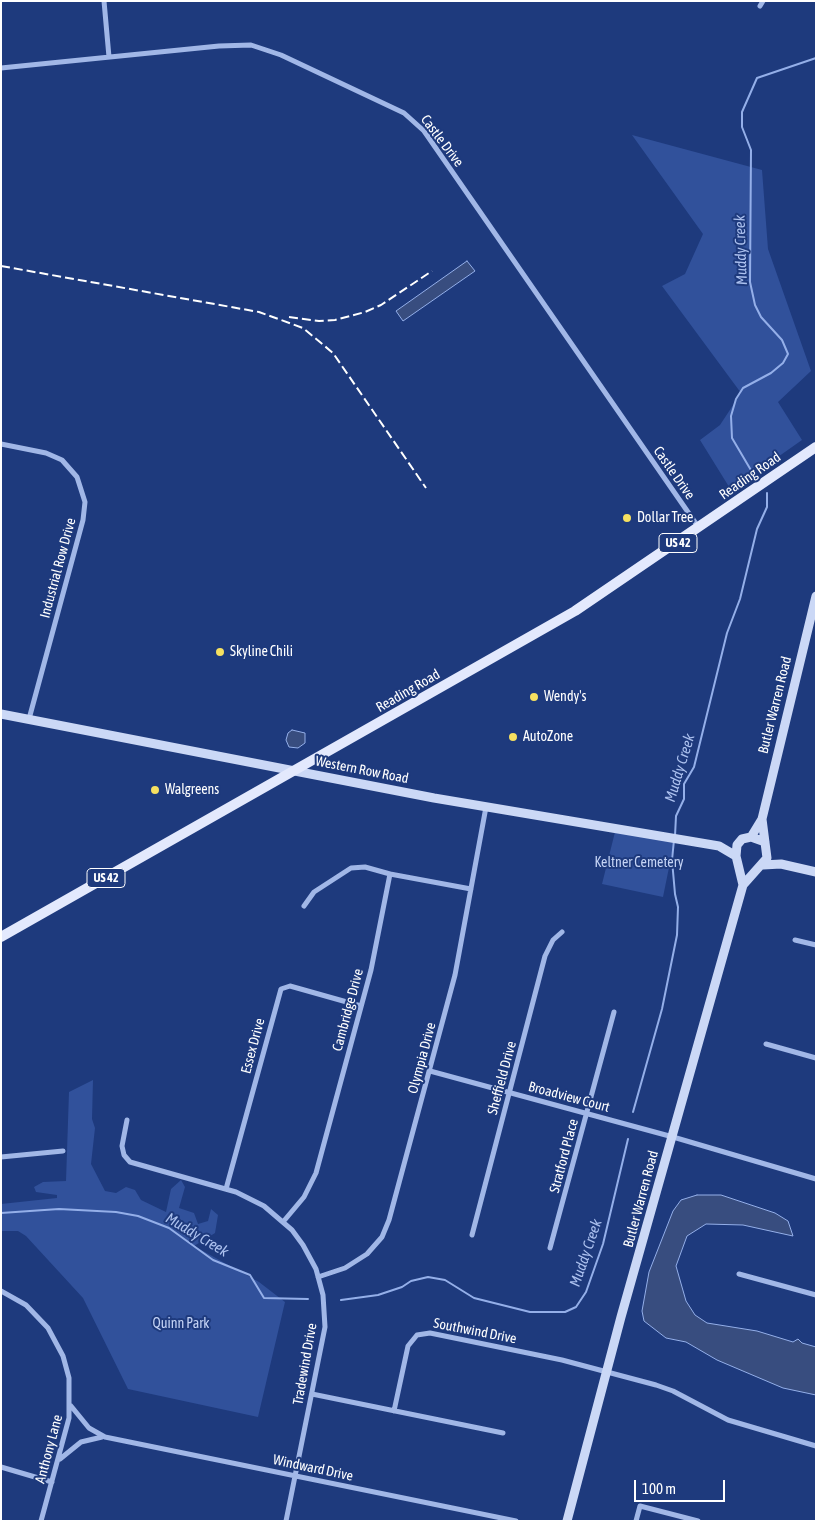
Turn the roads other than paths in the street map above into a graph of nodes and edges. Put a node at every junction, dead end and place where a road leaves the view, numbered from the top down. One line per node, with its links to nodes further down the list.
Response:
1 (104, 1): 2 (street)
2 (109, 57): 3 (street, Castle Drive); 6 (street, Castle Drive)
3 (1, 68)
4 (1, 444): 9 (street, Industrial Row Drive)
5 (816, 448): 6 (main road, Reading Road / US 42)
6 (699, 528): 10 (main road, Reading Road / US 42)
7 (816, 596): 12 (main road, Butler Warren Road)
8 (1, 714): 9 (main road, Western Row Road)
9 (30, 719): 10 (main road, Western Row Road)
10 (296, 771): 11 (main road, Western Row Road); 26 (main road, Reading Road / US 42)
11 (486, 807): 15 (main road, Western Row Road); 23 (street, Olympia Drive)
12 (762, 820): 13 (main road, Butler Warren Road); 16 (main road, Butler Warren Road)
13 (750, 837): 14 (main road); 16 (main road)
14 (739, 842): 15 (main road, Western Row Road); 17 (main road, Butler Warren Road)
15 (719, 846): 17 (main road, Western Row Road)
16 (766, 846): 18 (main road); 19 (main road, Butler Warren Road)
17 (737, 859): 19 (main road); 22 (main road, Butler Warren Road)
18 (781, 864): 19 (main road); 20 (main road)
19 (759, 867): 22 (main road, Butler Warren Road)
20 (816, 872)
21 (390, 874): 23 (street); 24 (street); 29 (street, Cambridge Drive)
22 (742, 885): 37 (main road, Butler Warren Road)
23 (471, 889): 33 (street, Olympia Drive)
24 (304, 906)
25 (562, 932): 34 (street, Sheffield Drive)
26 (1, 937)
27 (795, 940): 28 (street)
28 (816, 946)
29 (361, 1006): 41 (street, Essex Drive); 42 (street, Cambridge Drive)
30 (614, 1012): 35 (street, Stratford Place)
31 (766, 1044): 32 (street)
32 (816, 1058)
33 (430, 1071): 34 (street, Broadview Court); 46 (street, Olympia Drive)
34 (509, 1093): 35 (street, Broadview Court); 43 (street, Sheffield Drive)
35 (588, 1114): 37 (street, Broadview Court); 44 (street, Stratford Place)
36 (127, 1120): 41 (street, Tradewind Drive)
37 (673, 1137): 40 (street, Broadview Court); 49 (main road, Butler Warren Road)
38 (63, 1150): 39 (street)
39 (1, 1156)
40 (816, 1179)
41 (226, 1189): 42 (street, Tradewind Drive)
42 (284, 1222): 46 (street, Tradewind Drive)
43 (472, 1235)
44 (550, 1248)
45 (739, 1274): 48 (street)
46 (318, 1277): 50 (street, Tradewind Drive)
47 (1, 1291): 51 (street, Anthony Lane)
48 (816, 1295)
49 (607, 1371): 52 (street, Southwind Drive); 55 (street, Southwind Drive); 63 (main road, Butler Warren Road)
50 (312, 1394): 52 (street); 58 (street, Tradewind Drive)
51 (71, 1406): 54 (street, Windward Drive); 56 (street, Anthony Lane)
52 (394, 1410): 53 (street)
53 (503, 1433)
54 (105, 1437): 56 (street, Windward Drive); 58 (street, Windward Drive)
55 (816, 1446)
56 (58, 1461): 59 (street, Anthony Lane)
57 (1, 1468): 59 (street)
58 (296, 1476): 61 (street, Tradewind Drive); 62 (street, Windward Drive)
59 (52, 1482): 60 (street, Anthony Lane)
60 (41, 1521)
61 (286, 1521)
62 (516, 1521)
63 (567, 1521)
64 (636, 1521): 65 (street)
65 (698, 1521)

